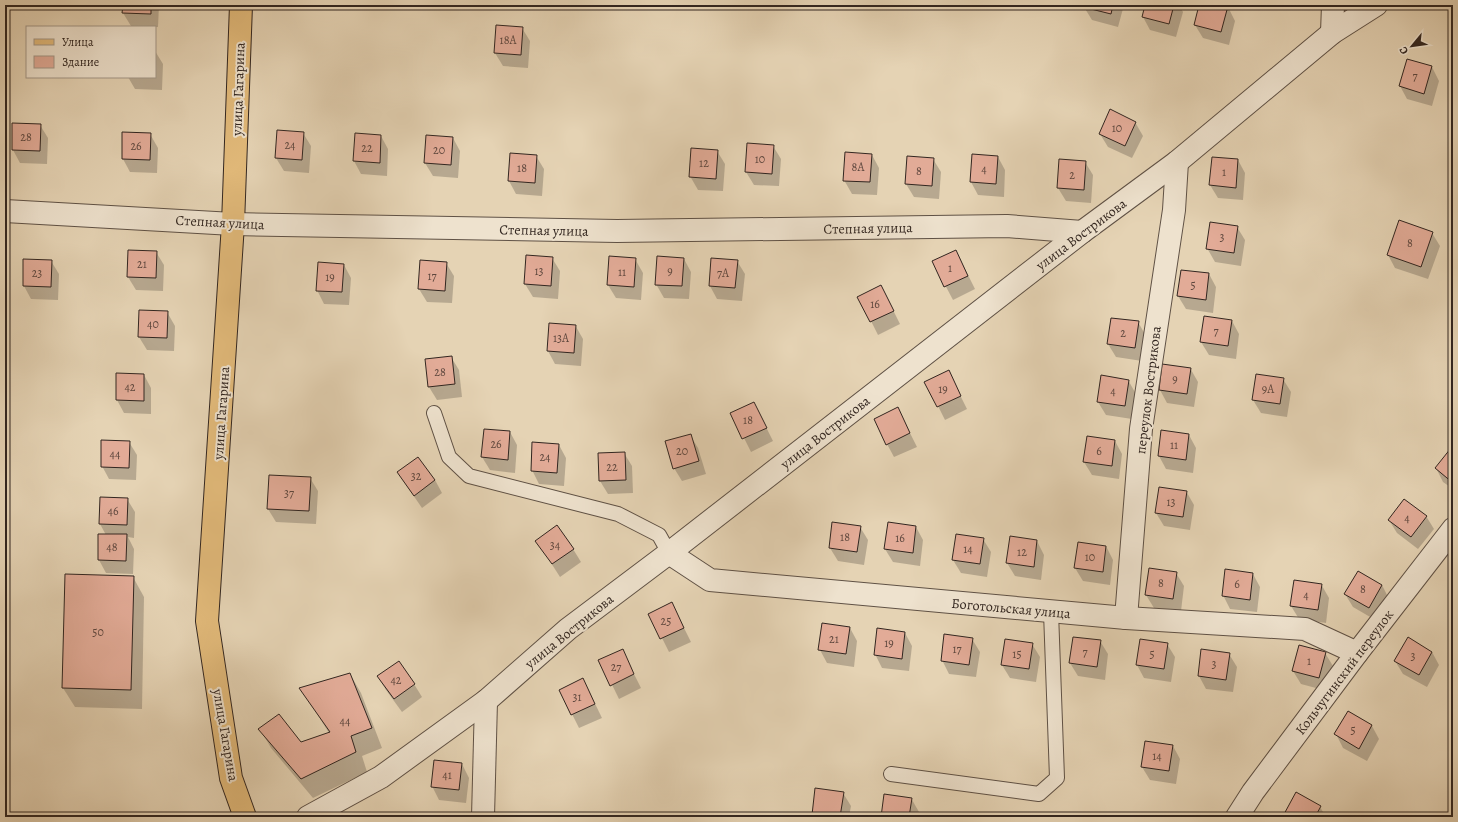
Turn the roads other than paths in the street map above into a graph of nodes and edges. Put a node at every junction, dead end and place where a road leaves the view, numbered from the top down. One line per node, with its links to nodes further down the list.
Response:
1 (241, 5): 7 (main road, улица Гагарина)
2 (1333, 5): 4 (street)
3 (1376, 5): 4 (street, улица Вострикова)
4 (1332, 33): 5 (street, улица Вострикова)
5 (1177, 162): 8 (street, улица Вострикова); 13 (street, переулок Вострикова)
6 (5, 210): 7 (street, Степная улица)
7 (233, 224): 8 (street, Степная улица); 17 (main road, улица Гагарина)
8 (1082, 232): 11 (street, улица Вострикова)
9 (434, 413): 11 (lane)
10 (1453, 529): 14 (street, Кольчугинский переулок)
11 (669, 553): 12 (street, Боготольская улица); 15 (street, улица Вострикова)
12 (1051, 612): 13 (street, Боготольская улица); 16 (lane)
13 (1126, 618): 14 (street, Боготольская улица)
14 (1357, 653): 20 (street, Кольчугинский переулок)
15 (486, 701): 18 (street, улица Вострикова); 19 (street)
16 (891, 774)
17 (244, 817)
18 (308, 817)
19 (483, 817)
20 (1237, 817)

